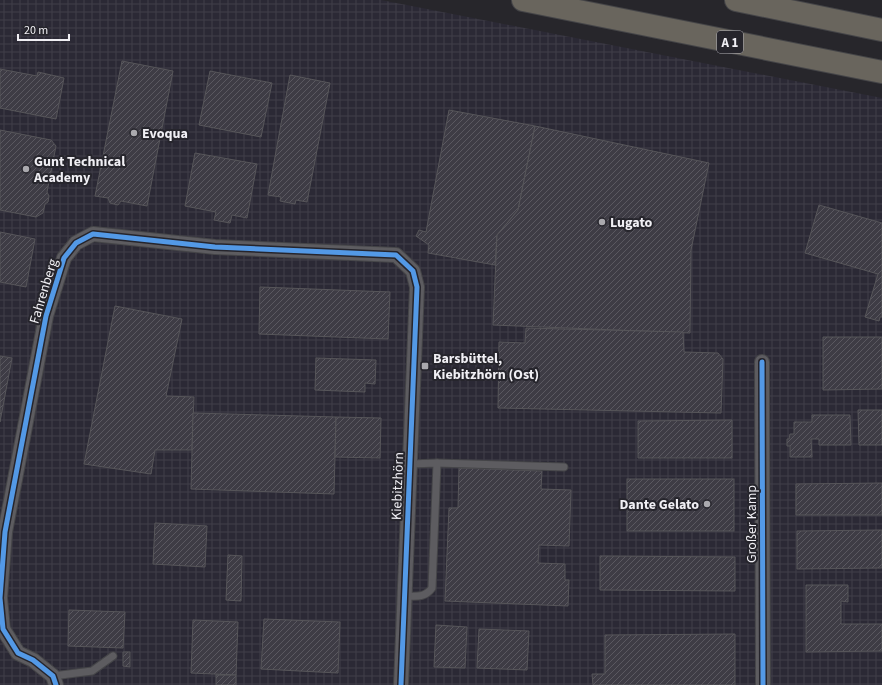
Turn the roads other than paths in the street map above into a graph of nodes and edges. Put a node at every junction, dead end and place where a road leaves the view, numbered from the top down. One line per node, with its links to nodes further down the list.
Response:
1 (523, 0): 4 (highway, A 1)
2 (736, 0): 3 (highway)
3 (882, 30)
4 (882, 72)
5 (416, 287): 8 (street, Kiebitzhörn); 12 (street, Fahrenberg)
6 (762, 362): 14 (street, Großer Kamp)
7 (436, 463): 8 (lane); 9 (lane); 10 (lane)
8 (410, 464): 10 (street, Kiebitzhörn)
9 (564, 467)
10 (405, 596): 13 (street, Kiebitzhörn)
11 (113, 656): 12 (lane)
12 (54, 680)
13 (401, 685)
14 (763, 685)

